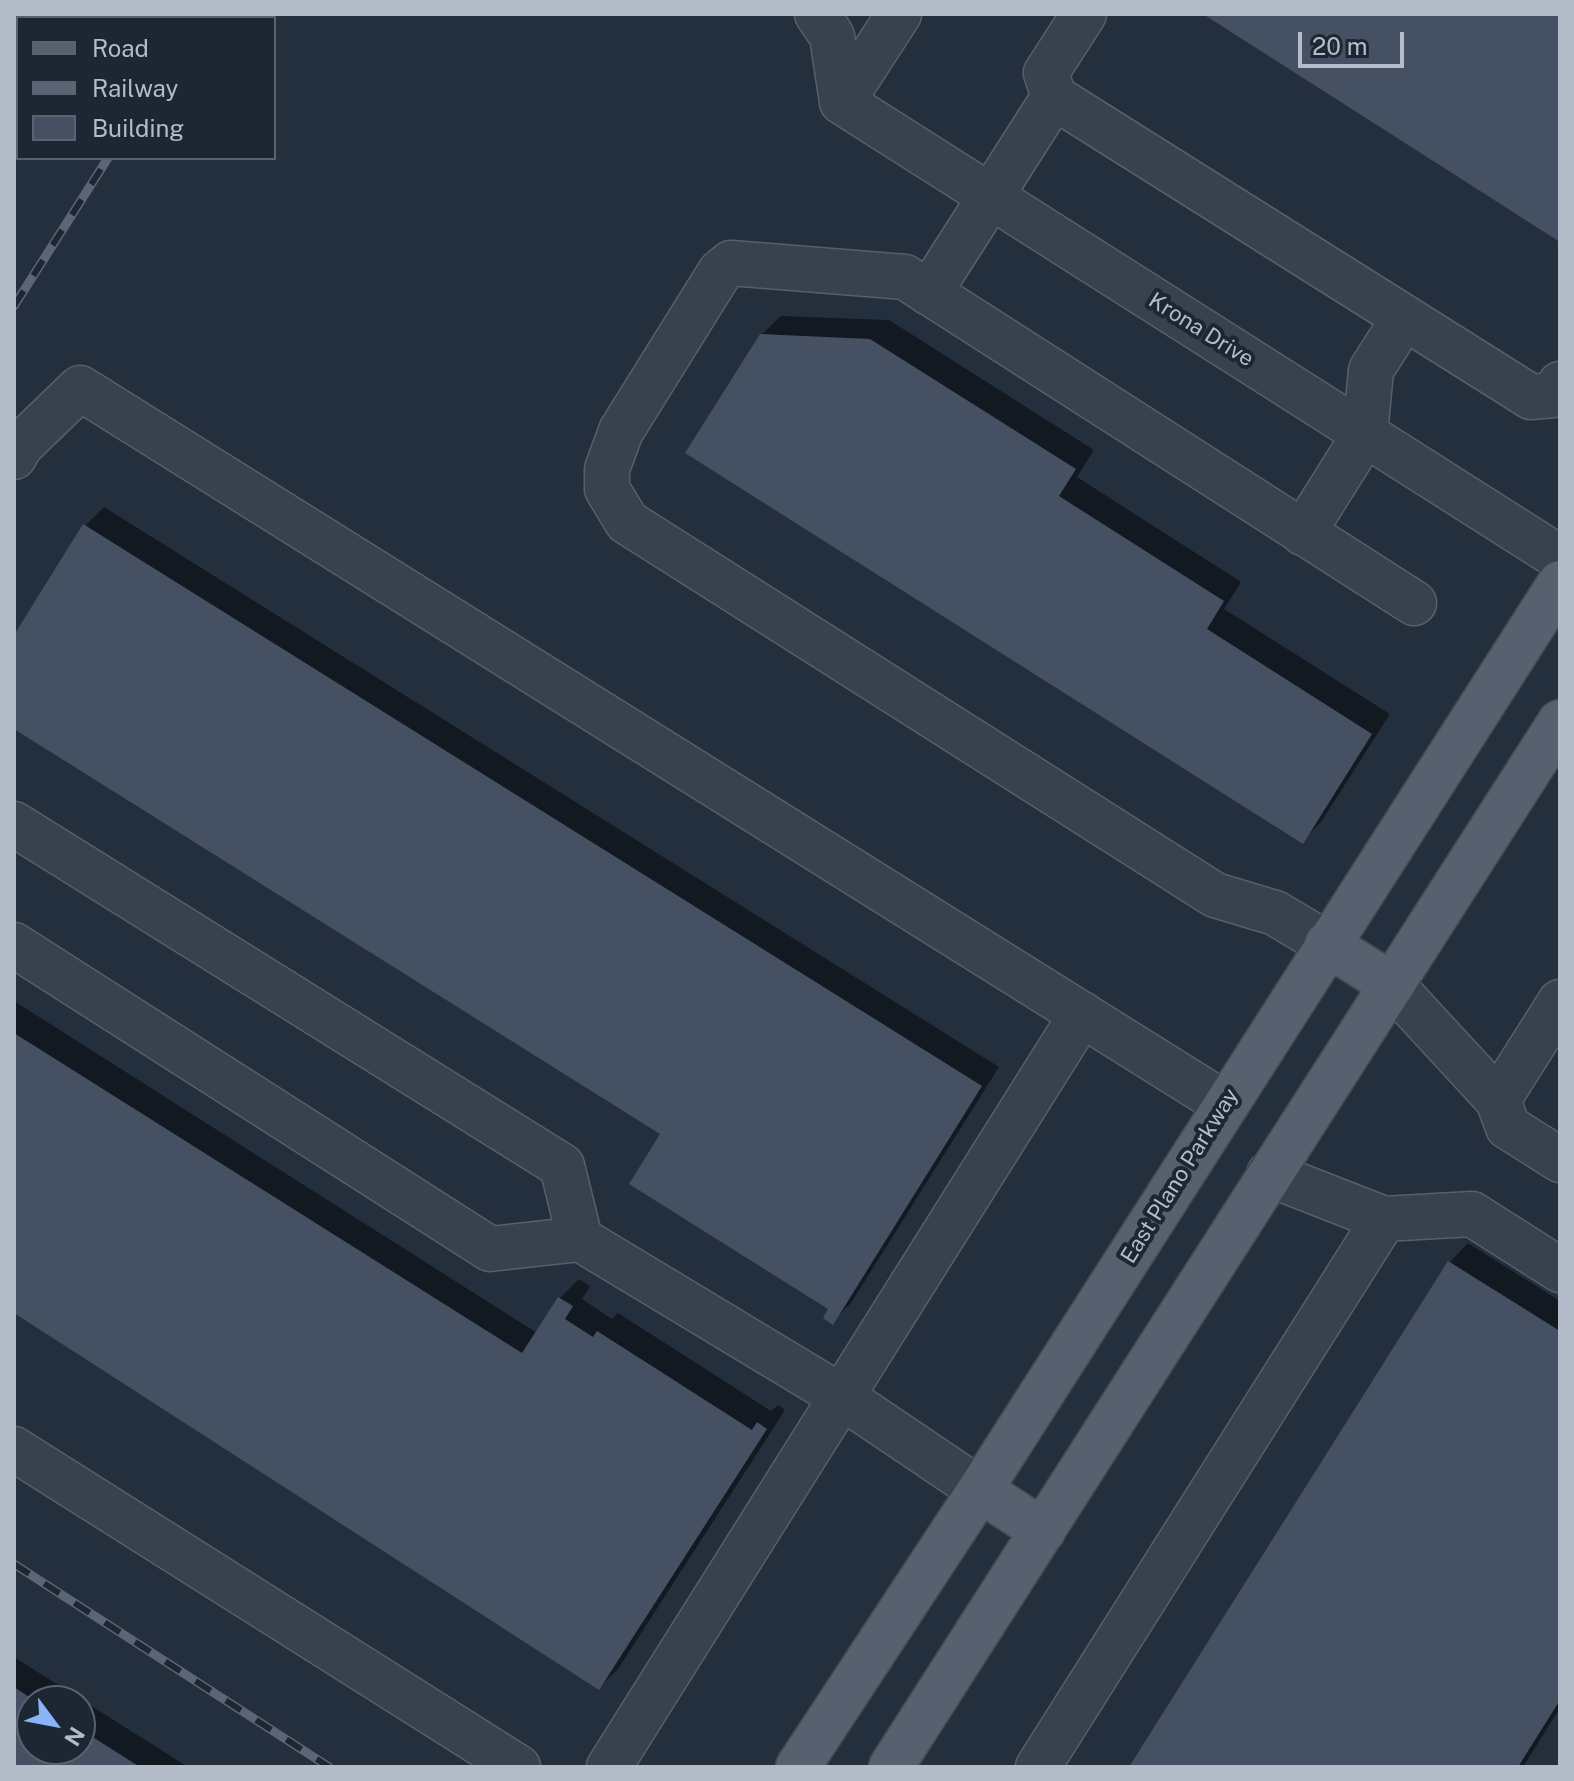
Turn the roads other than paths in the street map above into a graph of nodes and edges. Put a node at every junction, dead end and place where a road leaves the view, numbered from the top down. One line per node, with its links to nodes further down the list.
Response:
1 (817, 14): 5 (street)
2 (899, 14): 5 (street)
3 (1084, 14): 4 (street)
4 (1054, 97): 6 (street); 8 (street)
5 (842, 102): 6 (street, Krona Drive)
6 (991, 196): 7 (street); 10 (street, Krona Drive)
7 (929, 293): 12 (street); 18 (street)
8 (1404, 318): 9 (street); 10 (street)
9 (1560, 384)
10 (1365, 434): 12 (street); 13 (street, Krona Drive)
11 (14, 457): 21 (street)
12 (1303, 533): 15 (street)
13 (1560, 558)
14 (1560, 583): 18 (main road, East Plano Parkway)
15 (1414, 603)
16 (1560, 722): 20 (main road)
17 (14, 824): 28 (street)
18 (1327, 944): 20 (main road); 24 (main road, East Plano Parkway)
19 (14, 945): 28 (street)
20 (1392, 985): 23 (street); 26 (main road)
21 (1082, 1014): 24 (street); 30 (street)
22 (1555, 1023): 23 (street)
23 (1498, 1100): 25 (street)
24 (1225, 1104): 32 (main road, East Plano Parkway)
25 (1560, 1160)
26 (1269, 1174): 27 (street); 33 (main road)
27 (1384, 1219): 29 (street); 38 (street)
28 (580, 1239): 30 (street)
29 (1560, 1270)
30 (842, 1397): 32 (street); 35 (street)
31 (14, 1449): 34 (street)
32 (980, 1490): 33 (main road); 36 (main road, East Plano Parkway)
33 (1043, 1531): 37 (main road)
34 (518, 1767)
35 (609, 1767)
36 (798, 1767)
37 (891, 1767)
38 (1038, 1767)

